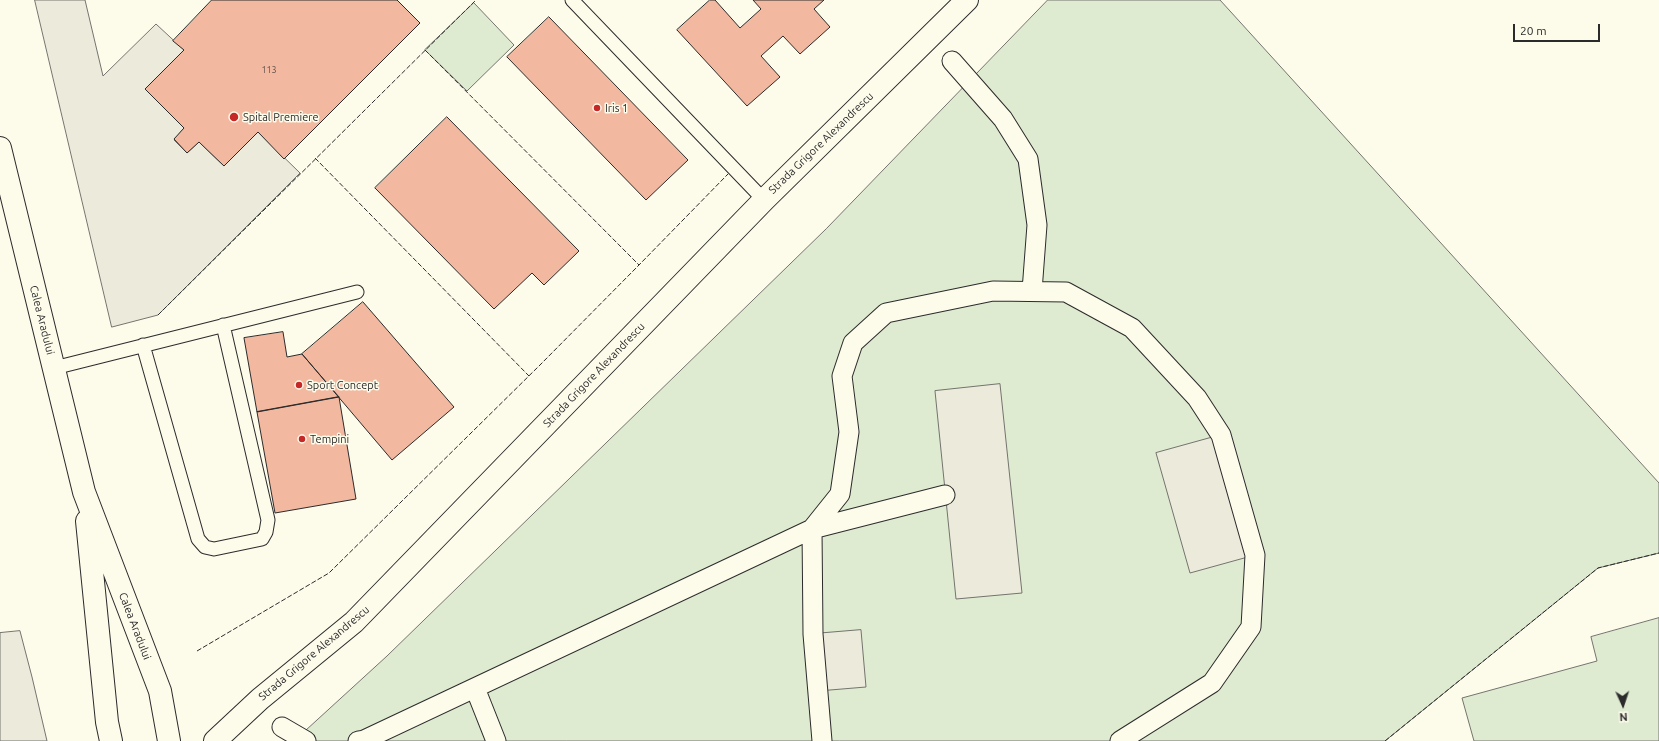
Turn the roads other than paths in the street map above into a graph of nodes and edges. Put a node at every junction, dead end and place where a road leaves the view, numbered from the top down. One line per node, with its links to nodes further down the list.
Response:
1 (572, 0): 5 (lane)
2 (967, 0): 5 (main road, Strada Grigore Alexandrescu)
3 (952, 62): 6 (street)
4 (0, 148): 10 (main road, Calea Aradului)
5 (764, 200): 18 (main road, Strada Grigore Alexandrescu)
6 (1032, 291): 13 (street); 23 (street)
7 (357, 292): 8 (lane)
8 (222, 325): 9 (lane); 9 (lane)
9 (143, 345): 10 (lane)
10 (54, 368): 11 (main road, Calea Aradului)
11 (84, 492): 16 (main road, Calea Aradului); 17 (main road, Calea Aradului)
12 (946, 495): 13 (street)
13 (812, 529): 14 (street); 22 (street)
14 (475, 688): 20 (street); 21 (street)
15 (282, 727): 19 (street)
16 (111, 741)
17 (169, 741)
18 (215, 741)
19 (306, 741)
20 (358, 741)
21 (496, 741)
22 (822, 741)
23 (1120, 741)

